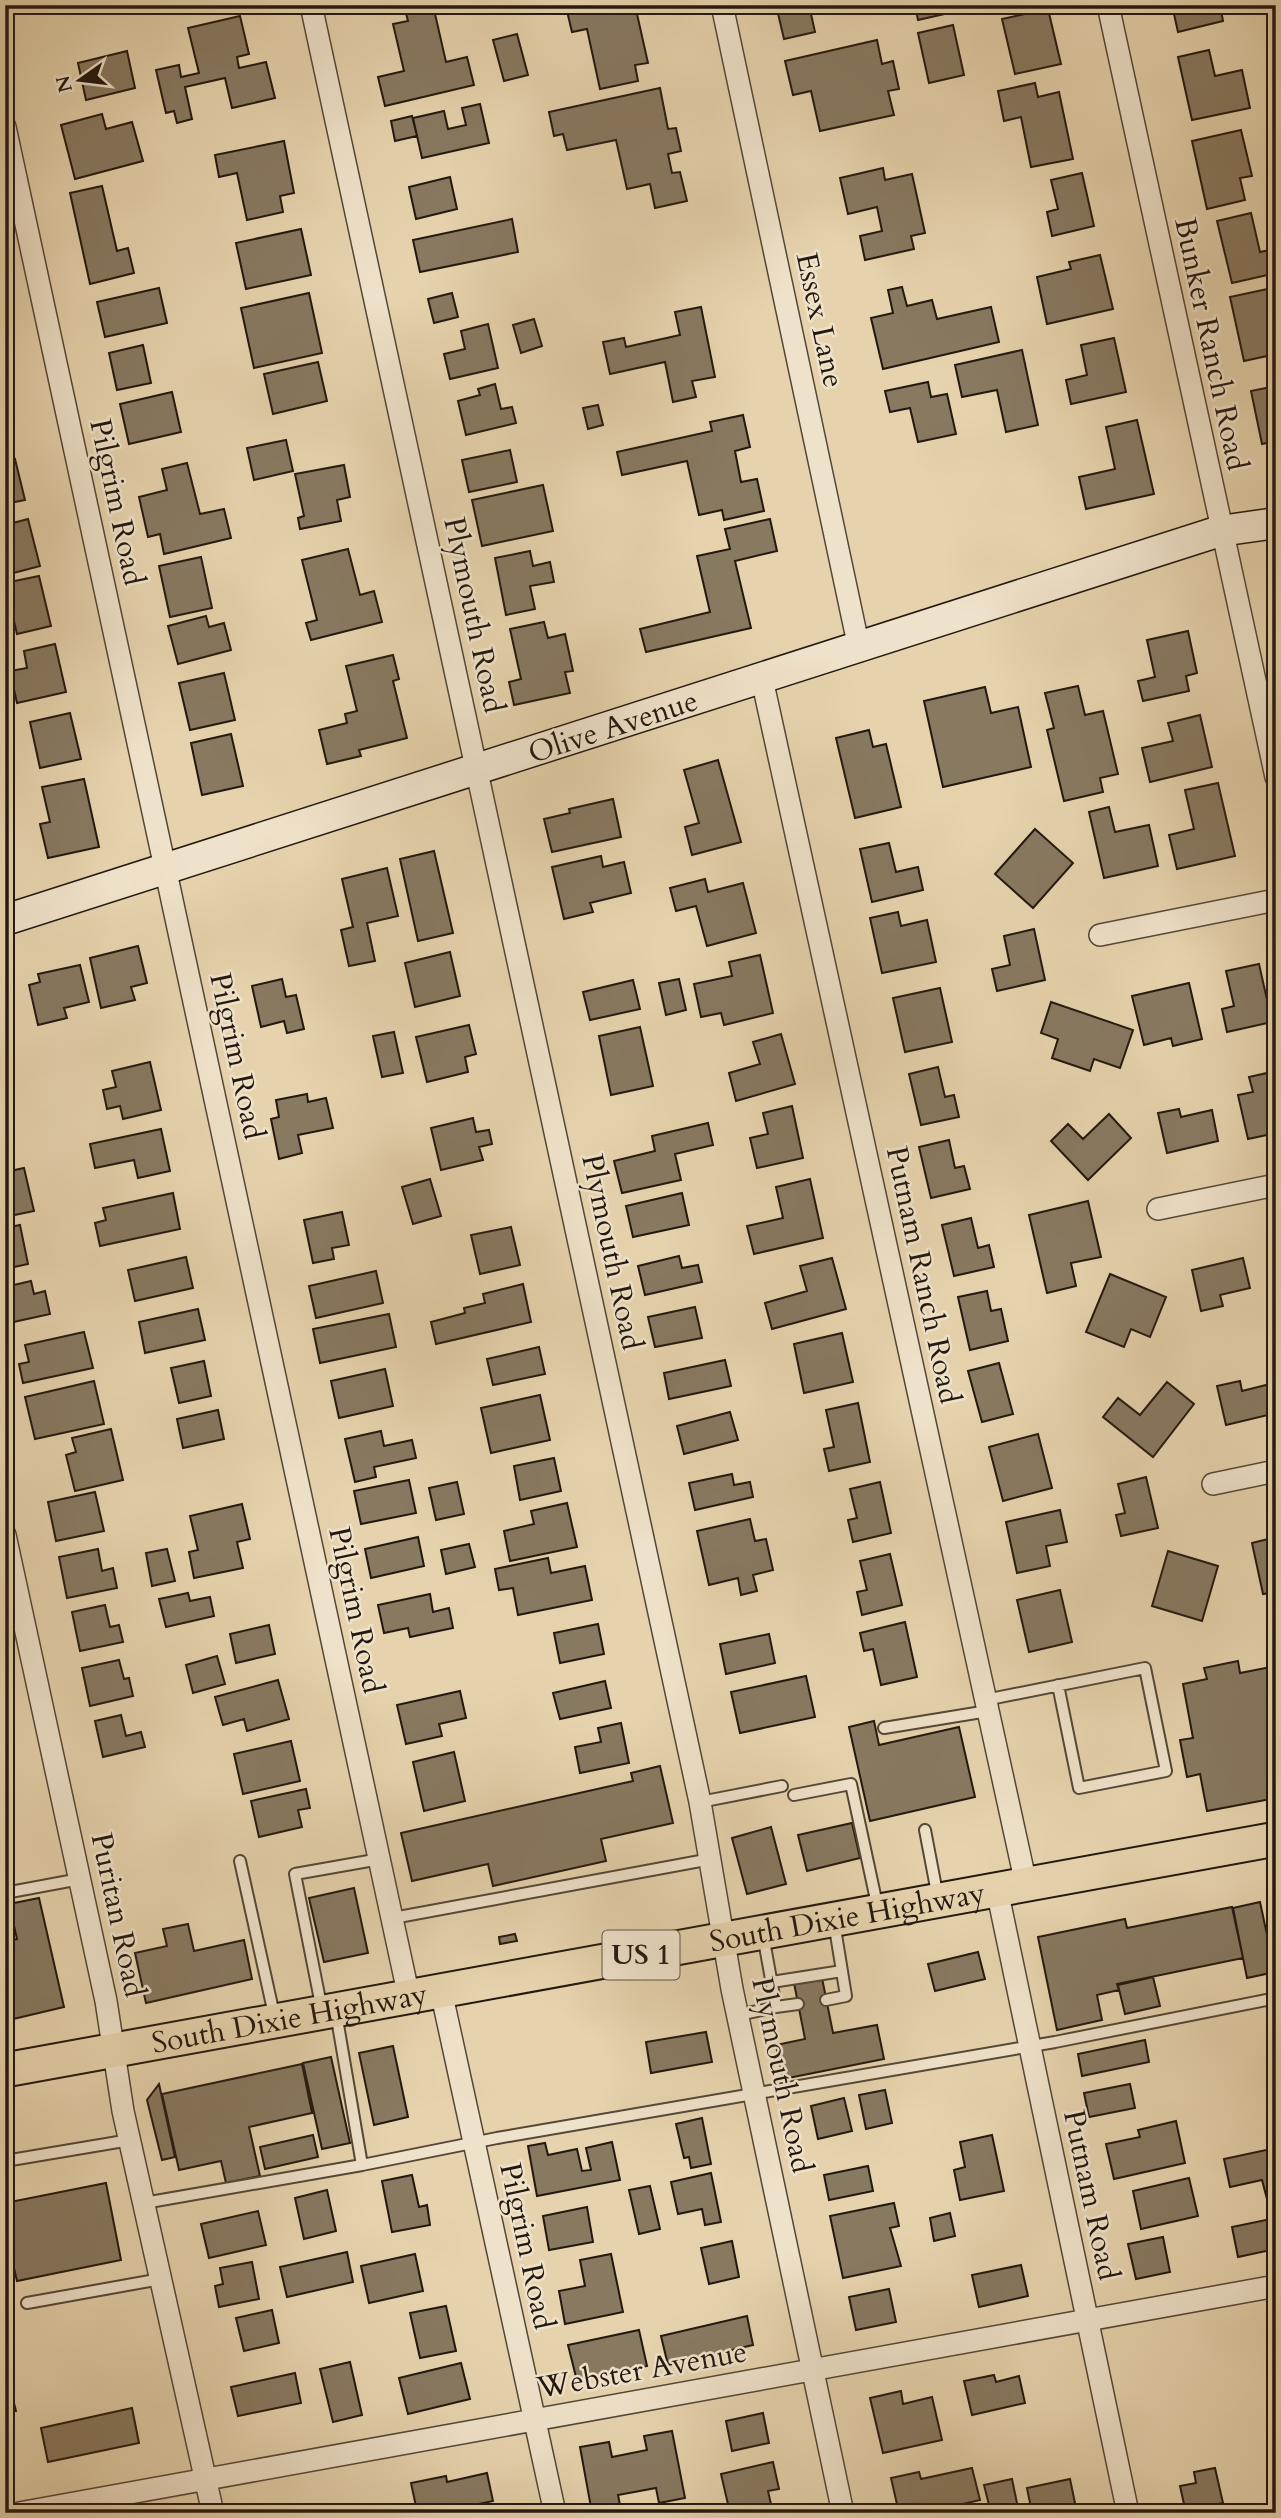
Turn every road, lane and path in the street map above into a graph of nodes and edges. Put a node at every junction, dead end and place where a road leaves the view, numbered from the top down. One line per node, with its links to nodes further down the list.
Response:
1 (311, 5): 10 (street, Plymouth Road)
2 (722, 5): 8 (street, Essex Lane)
3 (1108, 5): 7 (street, Bunker Ranch Road)
4 (5, 127): 12 (street, Pilgrim Road)
5 (1276, 502): 7 (street, Olive Avenue)
6 (1276, 523): 7 (street, Olive Avenue)
7 (1220, 531): 8 (street, Olive Avenue); 11 (street, Bunker Ranch Road)
8 (859, 648): 9 (street, Olive Avenue)
9 (762, 679): 10 (street, Olive Avenue); 22 (street, Putnam Ranch Road)
10 (477, 771): 12 (street, Olive Avenue); 26 (street, Plymouth Road)
11 (1276, 777)
12 (166, 870): 14 (street, Olive Avenue); 29 (street, Pilgrim Road)
13 (1276, 900): 15 (street)
14 (5, 920)
15 (1100, 935)
16 (1276, 1185): 17 (street)
17 (1158, 1209)
18 (1276, 1471): 19 (street)
19 (1213, 1484)
20 (5, 1535): 32 (street, Puritan Road)
21 (1058, 1685): 21 (lane); 22 (lane)
22 (987, 1705): 23 (lane); 33 (street, Putnam Ranch Road)
23 (884, 1728)
24 (782, 1786): 26 (lane)
25 (794, 1795): 36 (lane)
26 (700, 1802): 30 (street, Plymouth Road)
27 (925, 1830): 35 (lane)
28 (1276, 1839): 33 (main road, South Dixie Highway / US 1)
29 (380, 1858): 37 (street, Pilgrim Road); 48 (lane)
30 (711, 1859): 37 (lane); 40 (street, Plymouth Road)
31 (240, 1861): 50 (lane)
32 (80, 1879): 34 (lane); 52 (street, Puritan Road)
33 (1011, 1887): 35 (main road, South Dixie Highway / US 1); 51 (street, Putnam Road)
34 (5, 1893)
35 (938, 1901): 36 (main road, South Dixie Highway / US 1)
36 (878, 1911): 38 (main road, South Dixie Highway / US 1)
37 (393, 1918): 43 (street, Pilgrim Road)
38 (833, 1920): 39 (main road, South Dixie Highway / US 1); 41 (lane)
39 (762, 1933): 40 (main road, South Dixie Highway / US 1); 42 (lane)
40 (726, 1939): 43 (main road, South Dixie Highway / US 1); 49 (street, Plymouth Road)
41 (842, 1971): 42 (lane); 45 (lane)
42 (772, 1982): 47 (lane)
43 (425, 1994): 48 (main road, South Dixie Highway / US 1); 56 (street, Pilgrim Road)
44 (1276, 1998): 51 (lane)
45 (826, 2000)
46 (798, 2004): 47 (lane)
47 (776, 2007): 49 (lane)
48 (329, 2012): 50 (main road, South Dixie Highway / US 1); 58 (lane)
49 (738, 2015): 54 (street, Plymouth Road)
50 (275, 2022): 52 (main road, South Dixie Highway / US 1)
51 (1028, 2044): 54 (lane); 63 (street, Putnam Road)
52 (115, 2051): 53 (main road, South Dixie Highway / US 1); 55 (street, Puritan Road)
53 (5, 2070)
54 (754, 2094): 56 (lane); 64 (street, Plymouth Road)
55 (130, 2140): 57 (lane); 59 (street, Puritan Road)
56 (474, 2143): 58 (lane); 65 (street, Pilgrim Road)
57 (5, 2161)
58 (362, 2165): 59 (lane)
59 (144, 2203): 60 (street, Puritan Road)
60 (161, 2279): 62 (lane); 66 (street, Puritan Road)
61 (1276, 2286): 63 (street, Webster Avenue)
62 (27, 2303)
63 (1087, 2320): 64 (street, Webster Avenue); 71 (street, Putnam Road)
64 (813, 2370): 65 (street, Webster Avenue); 70 (street, Plymouth Road)
65 (535, 2420): 66 (street, Webster Avenue); 69 (street, Pilgrim Road)
66 (205, 2479): 67 (street, Webster Avenue); 68 (street, Puritan Road)
67 (19, 2513)
68 (213, 2513)
69 (555, 2513)
70 (843, 2513)
71 (1128, 2513)

